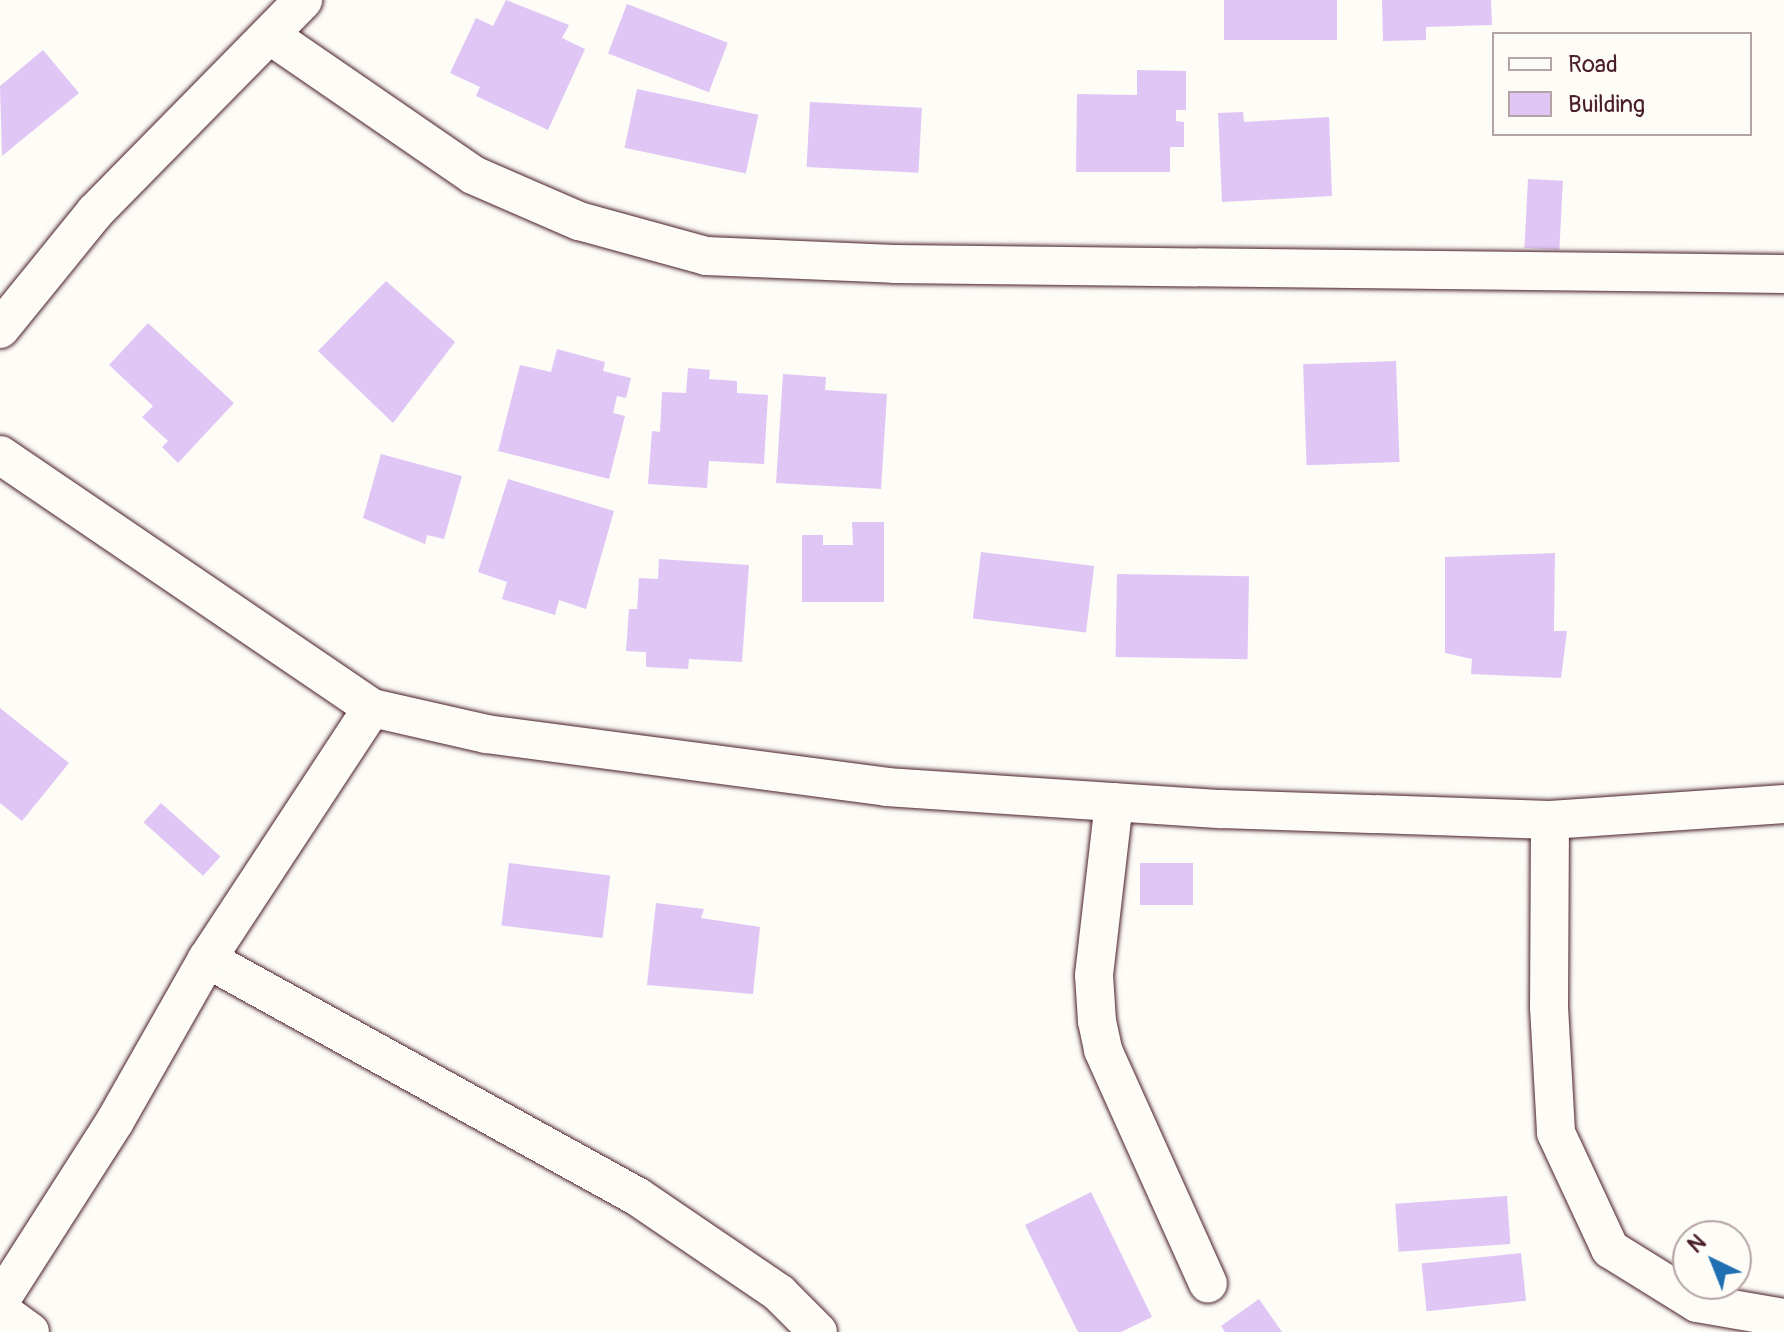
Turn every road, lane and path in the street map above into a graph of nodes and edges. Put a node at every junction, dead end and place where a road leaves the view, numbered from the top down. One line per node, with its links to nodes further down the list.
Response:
1 (303, 0): 2 (street)
2 (271, 36): 3 (street); 4 (street)
3 (1784, 274)
4 (0, 329)
5 (0, 455): 6 (street)
6 (372, 708): 7 (street); 10 (street)
7 (1114, 802): 9 (street); 11 (street)
8 (1784, 804): 9 (street)
9 (1550, 820): 14 (street)
10 (207, 959): 12 (street); 16 (street)
11 (1208, 1284)
12 (0, 1301)
13 (0, 1310): 15 (street)
14 (1784, 1318)
15 (30, 1332)
16 (818, 1332)

